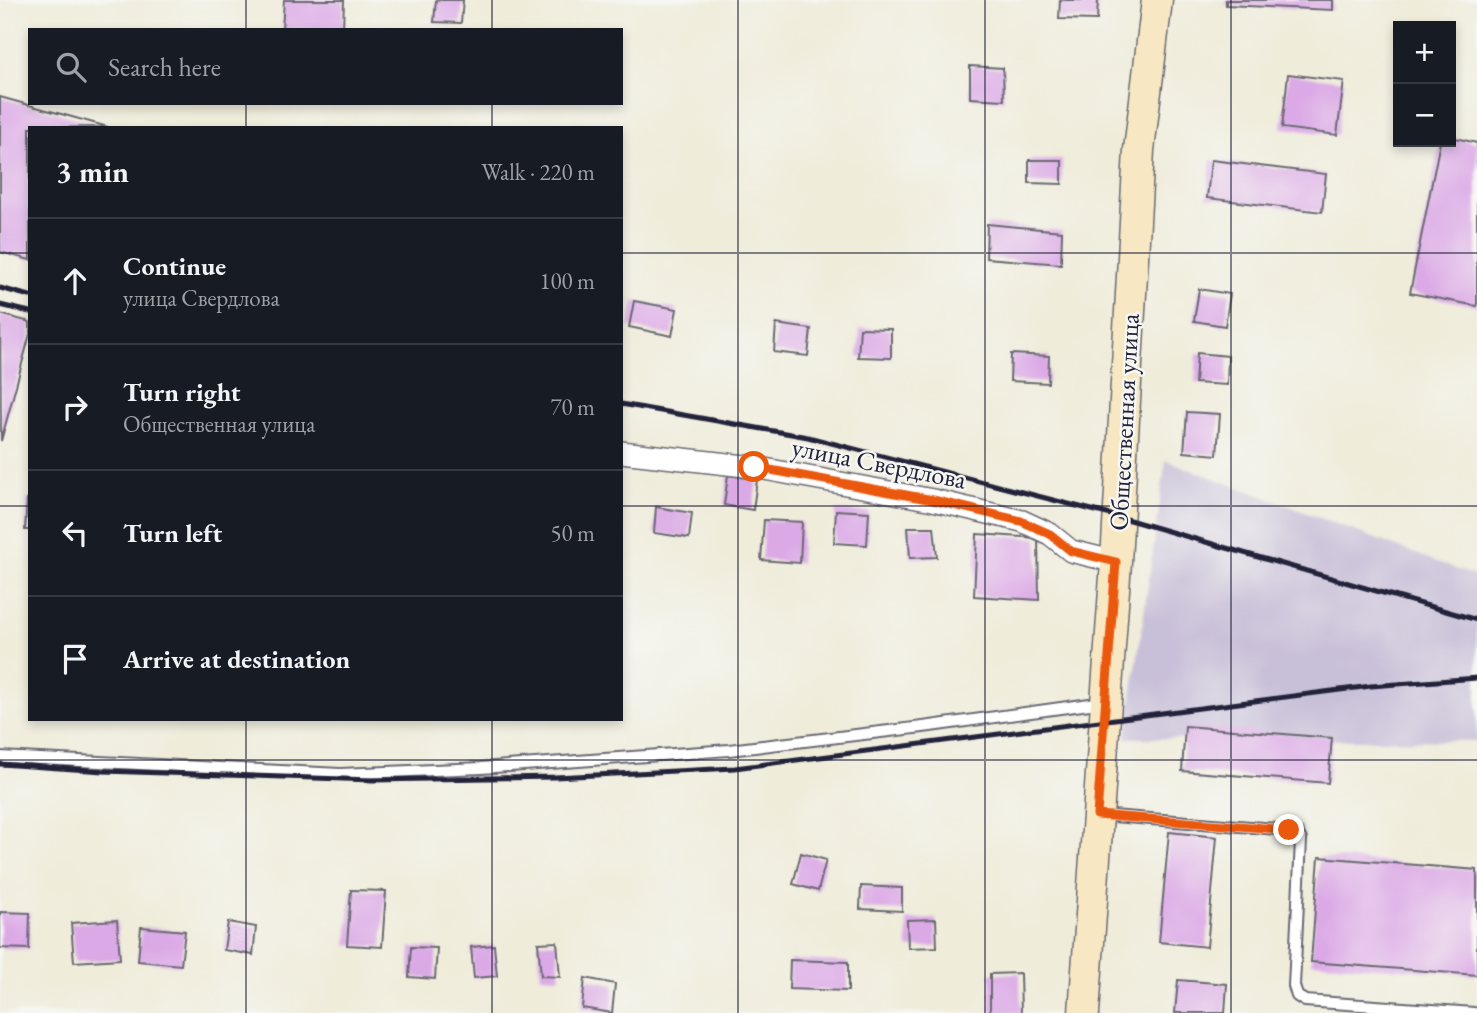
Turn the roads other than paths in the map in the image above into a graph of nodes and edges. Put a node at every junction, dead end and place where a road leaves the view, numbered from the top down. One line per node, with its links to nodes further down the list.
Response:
1 (1157, 0): 3 (main road, Общественная улица)
2 (623, 452): 3 (street, улица Свердлова)
3 (1116, 562): 4 (main road, Общественная улица)
4 (1107, 702): 5 (lane); 6 (main road, Общественная улица)
5 (0, 757)
6 (1097, 815): 7 (main road, Общественная улица); 8 (lane)
7 (1084, 1013)
8 (1474, 1013)

